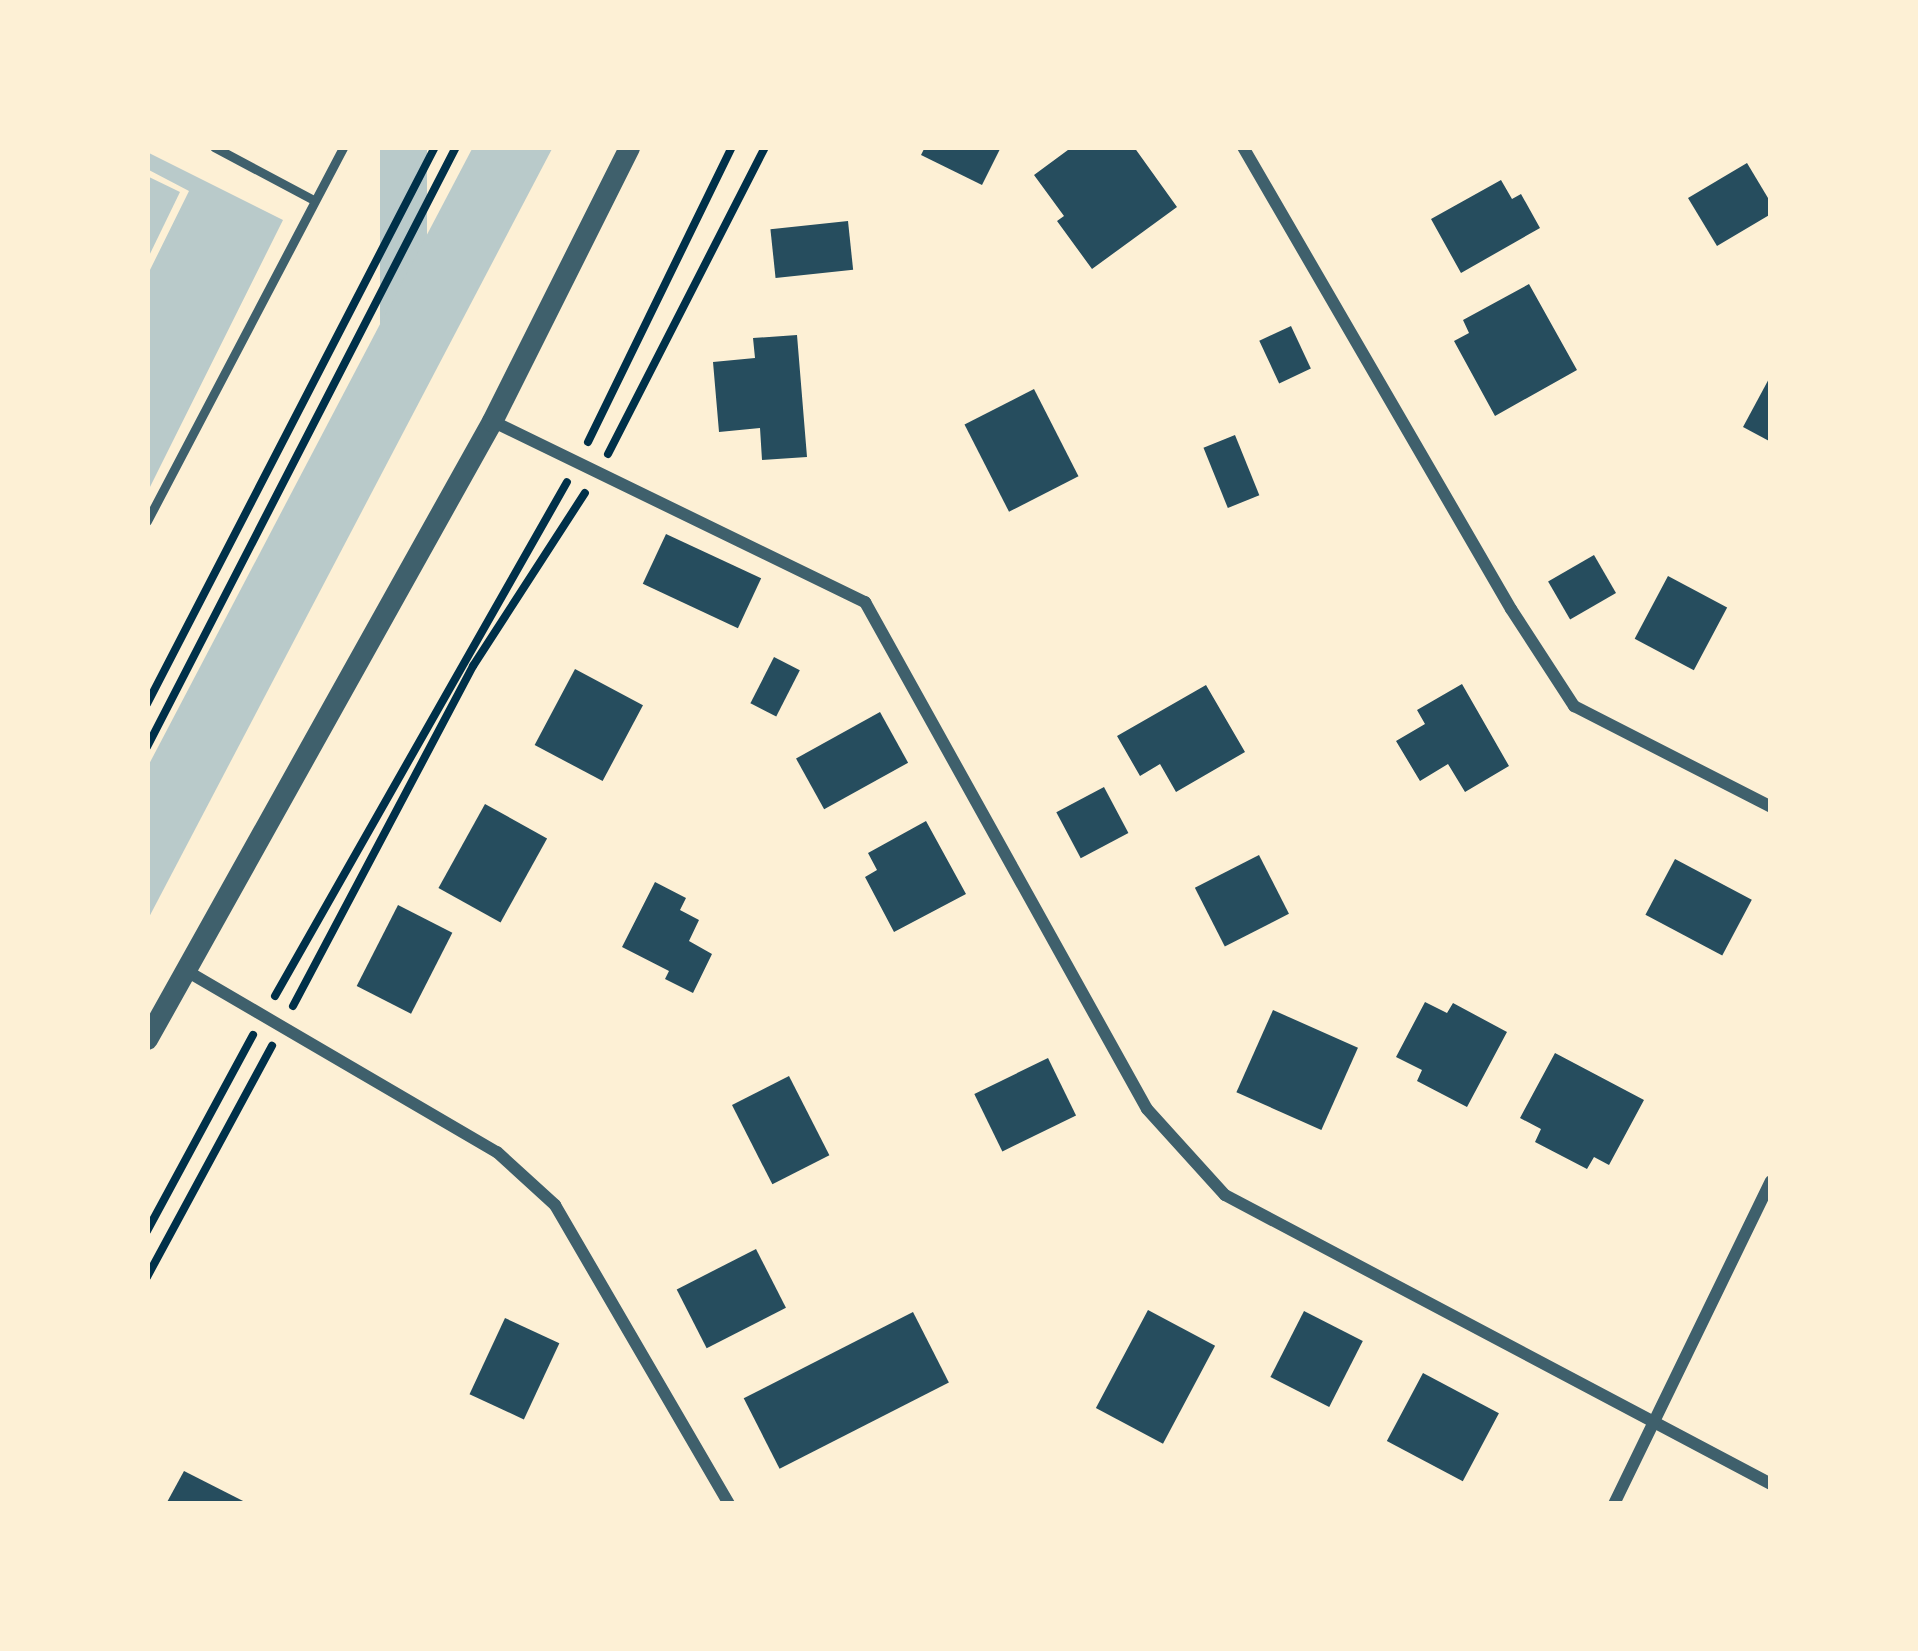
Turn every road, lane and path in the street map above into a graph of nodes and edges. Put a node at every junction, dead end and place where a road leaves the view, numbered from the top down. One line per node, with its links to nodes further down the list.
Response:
1 (214, 147): 9 (lane)
2 (343, 147): 9 (lane)
3 (435, 147): 14 (path)
4 (456, 147): 15 (path)
5 (629, 147): 10 (street)
6 (732, 147): 11 (path)
7 (765, 147): 12 (path)
8 (1243, 147): 16 (street)
9 (312, 199): 13 (lane)
10 (492, 421): 11 (street); 17 (street)
11 (580, 460): 12 (street); 18 (path)
12 (600, 470): 19 (path); 25 (street)
13 (147, 520)
14 (147, 704)
15 (147, 747)
16 (1771, 808)
17 (184, 970): 18 (street); 20 (street)
18 (263, 1016): 19 (street); 22 (path)
19 (283, 1027): 23 (path); 27 (street)
20 (147, 1039)
21 (1771, 1181): 25 (street)
22 (147, 1231)
23 (151, 1259): 24 (path)
24 (147, 1277)
25 (1654, 1422): 26 (street); 28 (street)
26 (1771, 1484)
27 (729, 1504)
28 (1614, 1504)

